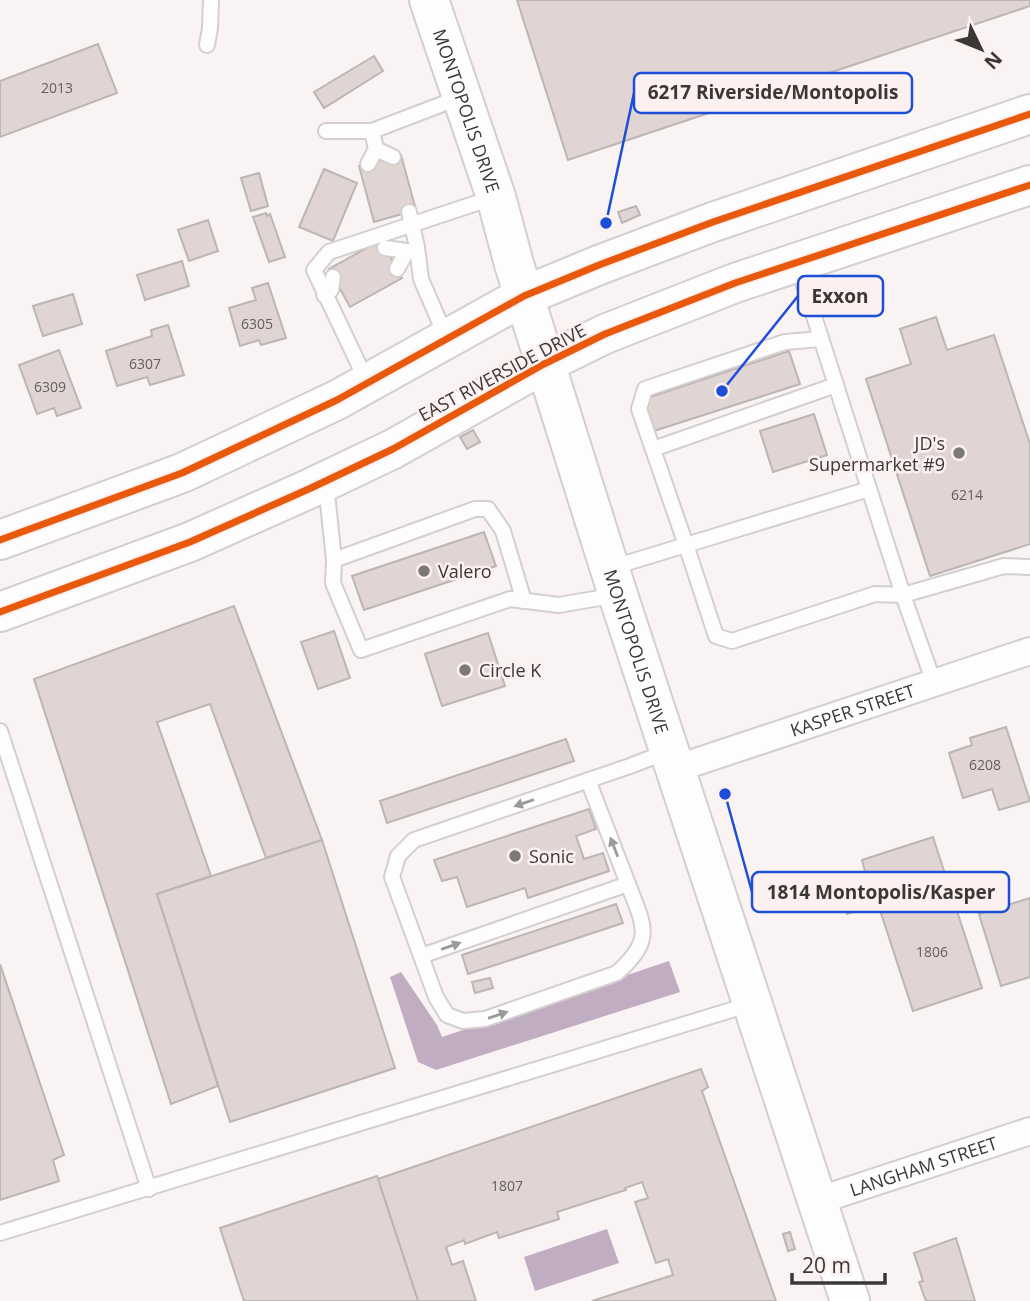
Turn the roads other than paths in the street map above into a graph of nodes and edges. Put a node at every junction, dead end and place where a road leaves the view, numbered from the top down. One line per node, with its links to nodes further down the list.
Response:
1 (211, 0): 3 (lane)
2 (429, 0): 4 (main road, MONTOPOLIS DRIVE)
3 (207, 45)
4 (463, 96): 7 (lane); 12 (main road, MONTOPOLIS DRIVE)
5 (1030, 114): 18 (main road)
6 (326, 131): 7 (lane)
7 (372, 131): 8 (lane)
8 (376, 149): 9 (lane); 10 (lane)
9 (393, 157)
10 (368, 164)
11 (1030, 185): 16 (main road, EAST RIVERSIDE DRIVE)
12 (496, 197): 13 (lane); 18 (main road, MONTOPOLIS DRIVE)
13 (411, 218): 15 (lane); 22 (lane)
14 (385, 248): 15 (lane)
15 (412, 249): 17 (lane); 20 (lane)
16 (797, 262): 19 (lane); 21 (main road, EAST RIVERSIDE DRIVE)
17 (397, 269)
18 (524, 296): 20 (main road); 21 (main road, MONTOPOLIS DRIVE)
19 (821, 339): 23 (lane); 26 (lane)
20 (447, 340): 22 (main road)
21 (544, 364): 27 (main road, EAST RIVERSIDE DRIVE); 33 (main road, MONTOPOLIS DRIVE)
22 (368, 383): 29 (main road)
23 (836, 385): 25 (lane); 28 (lane)
24 (688, 420): 25 (lane)
25 (694, 435): 26 (lane)
26 (653, 449): 30 (lane)
27 (325, 481): 31 (lane); 36 (main road, EAST RIVERSIDE DRIVE)
28 (869, 489): 30 (lane); 34 (lane)
29 (0, 540)
30 (686, 545): 33 (lane); 34 (lane)
31 (334, 560): 35 (lane); 35 (lane)
32 (1030, 567): 34 (lane)
33 (614, 581): 35 (lane); 40 (main road, MONTOPOLIS DRIVE)
34 (903, 595): 38 (lane)
35 (524, 601)
36 (0, 612)
37 (1030, 651): 38 (street, KASPER STREET)
38 (934, 683): 40 (street, KASPER STREET)
39 (0, 730): 46 (lane)
40 (672, 760): 41 (lane); 44 (main road, MONTOPOLIS DRIVE)
41 (588, 780): 42 (lane, one-way to 41); 43 (lane, one-way to 43)
42 (628, 884): 43 (lane, one-way to 42); 43 (lane, one-way to 42)
43 (421, 957)
44 (752, 1004): 46 (lane); 47 (main road, MONTOPOLIS DRIVE)
45 (1030, 1131): 47 (street, LANGHAM STREET)
46 (149, 1189): 48 (lane)
47 (817, 1201): 49 (main road, MONTOPOLIS DRIVE)
48 (0, 1233)
49 (850, 1301)

